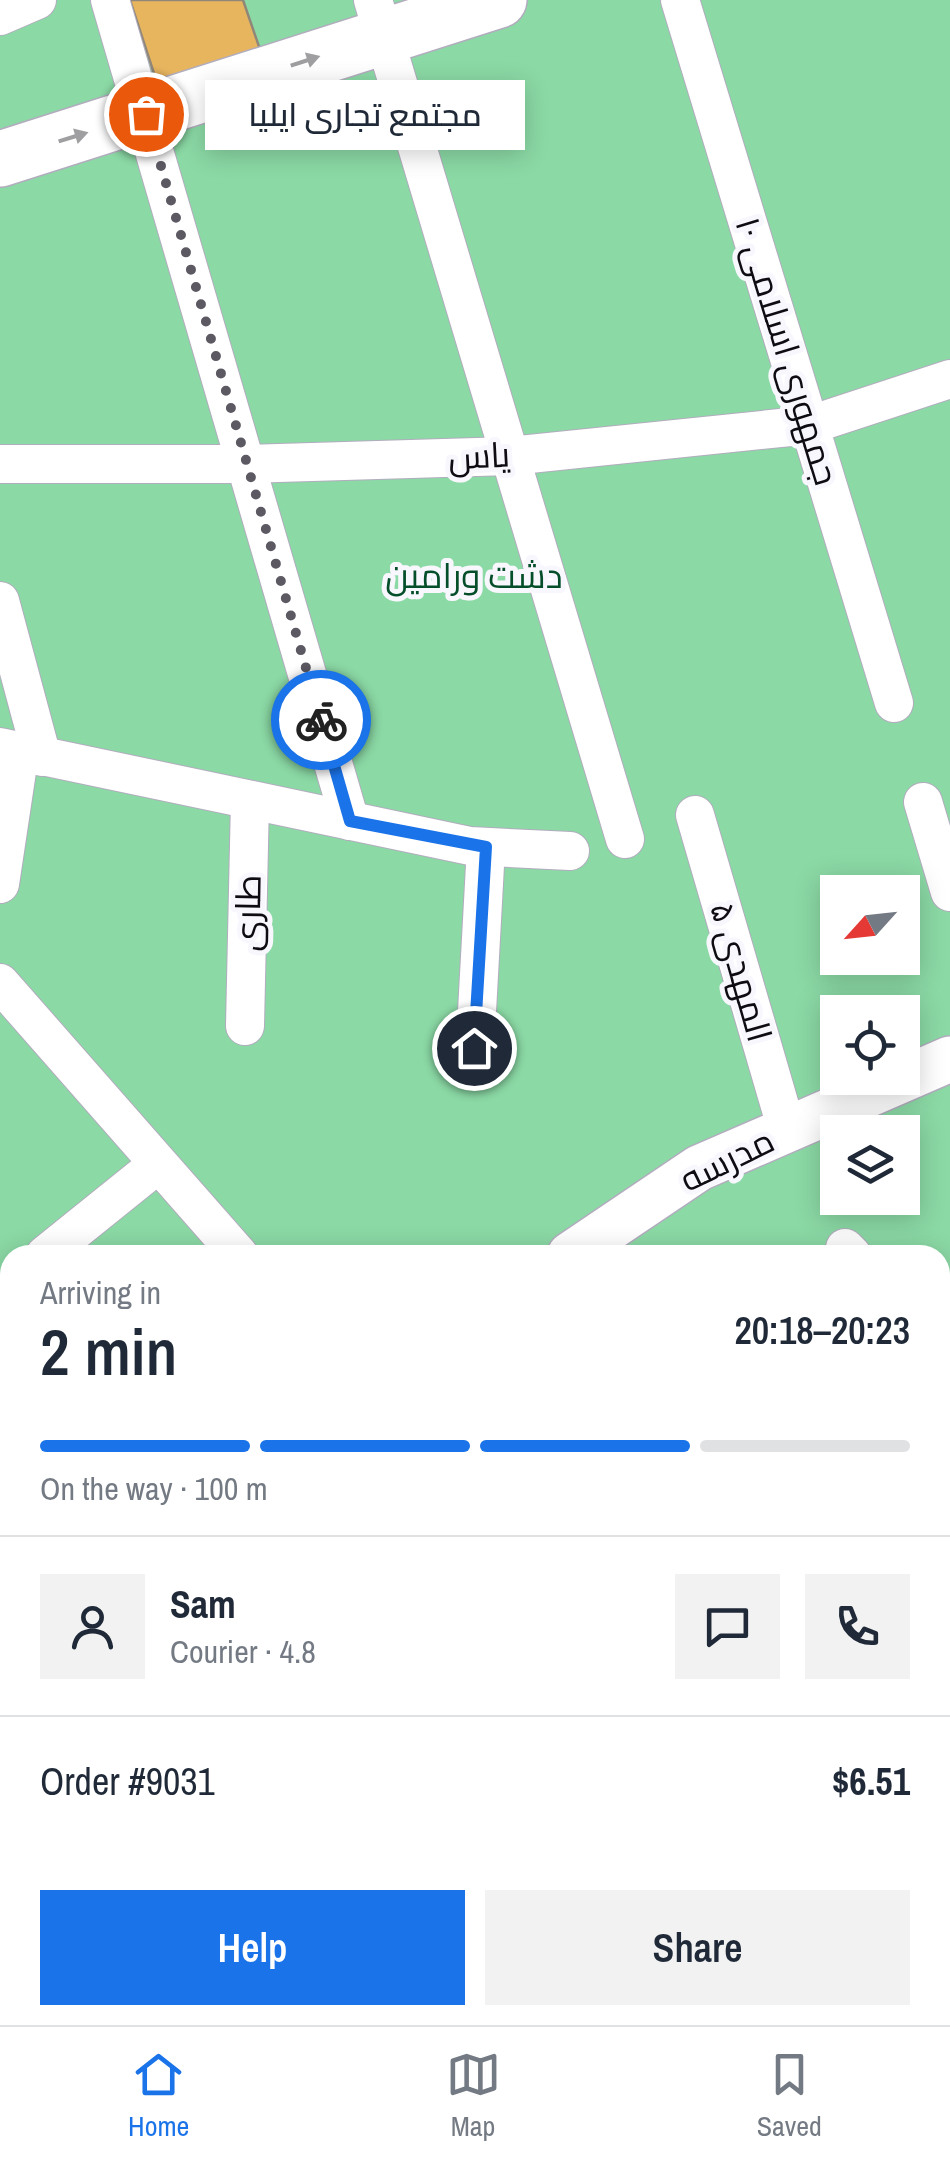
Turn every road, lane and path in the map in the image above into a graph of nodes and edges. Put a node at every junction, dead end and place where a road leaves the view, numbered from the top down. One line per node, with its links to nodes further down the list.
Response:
1 (110, 0): 5 (street)
2 (498, 0): 4 (main road)
3 (680, 0): 8 (street, جمهوری اسلامی ۱۰)
4 (378, 18): 5 (main road, one-way to 4); 9 (street)
5 (146, 114): 6 (main road, one-way to 5); 11 (street)
6 (0, 159)
7 (950, 379): 8 (street, یاس)
8 (810, 425): 9 (street, یاس); 13 (street, جمهوری اسلامی ۱۰)
9 (510, 456): 11 (street, یاس); 19 (street)
10 (0, 464): 11 (street, یاس)
11 (247, 464): 18 (street)
12 (0, 601): 14 (street)
13 (894, 703)
14 (21, 752): 15 (street); 22 (street)
15 (250, 800): 18 (street); 25 (street, طاری)
16 (924, 802): 23 (street)
17 (695, 815): 28 (street, المهدی ۵)
18 (350, 821): 20 (street)
19 (625, 838)
20 (486, 847): 21 (street); 26 (street)
21 (570, 851)
22 (0, 884)
23 (950, 892)
24 (0, 983): 29 (street)
25 (245, 1026)
26 (474, 1048)
27 (950, 1059): 28 (street, مدرسه)
28 (787, 1130): 32 (street, مدرسه)
29 (158, 1164): 30 (street); 31 (street)
30 (57, 1245)
31 (230, 1245)
32 (585, 1245)

